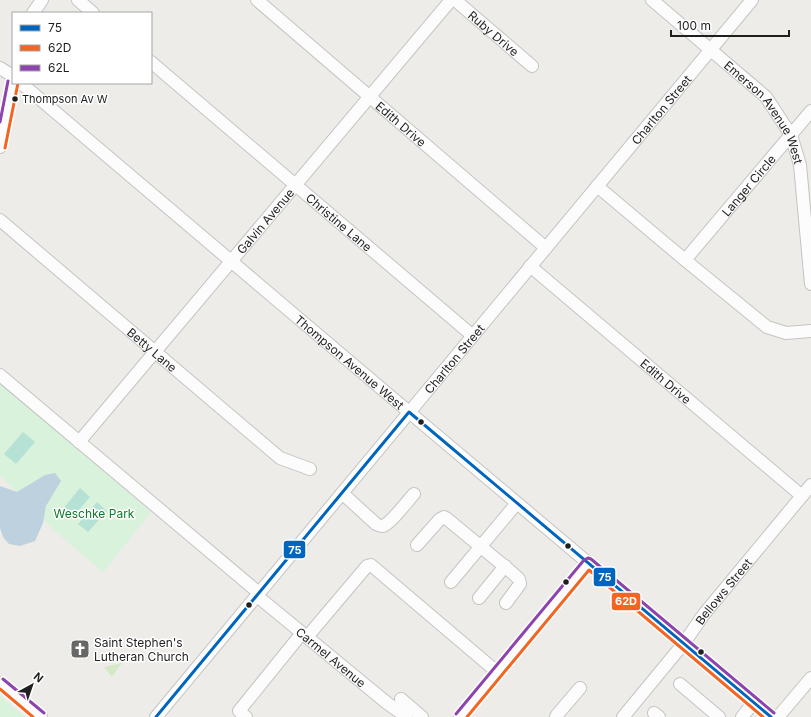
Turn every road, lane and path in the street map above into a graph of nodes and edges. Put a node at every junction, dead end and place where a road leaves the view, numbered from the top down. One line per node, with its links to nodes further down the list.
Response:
1 (42, 0): 8 (street)
2 (78, 0): 9 (street)
3 (257, 0): 17 (street, Edith Drive)
4 (451, 0): 17 (street, Galvin Avenue)
5 (455, 0): 12 (street, Ruby Drive)
6 (652, 0): 10 (street, Emerson Avenue West)
7 (752, 0): 10 (street, Charlton Street)
8 (34, 12)
9 (92, 12)
10 (710, 50): 19 (street, Emerson Avenue West); 22 (street, Charlton Street)
11 (152, 63): 21 (street, Christine Lane)
12 (532, 66)
13 (0, 68): 14 (street)
14 (12, 75)
15 (13, 84): 20 (street)
16 (22, 84): 27 (street, Thompson Avenue West)
17 (370, 97): 21 (street, Galvin Avenue); 25 (street, Edith Drive)
18 (811, 111): 19 (street, Langer Circle)
19 (791, 135): 23 (street, Emerson Avenue West); 26 (street, Langer Circle)
20 (0, 147)
21 (296, 185): 27 (street, Galvin Avenue); 31 (street, Christine Lane)
22 (597, 186): 25 (street, Charlton Street); 26 (street)
23 (808, 217): 29 (street, Emerson Avenue West)
24 (0, 220): 32 (street, Betty Lane)
25 (546, 248): 28 (street, Charlton Street)
26 (686, 260): 30 (street)
27 (232, 261): 32 (street, Galvin Avenue); 34 (street, Thompson Avenue West)
28 (530, 266): 31 (street, Charlton Street); 40 (street, Edith Drive)
29 (811, 284)
30 (811, 331)
31 (473, 336): 34 (street, Charlton Street)
32 (155, 352): 35 (street, Galvin Avenue); 36 (street, Betty Lane)
33 (0, 375): 35 (street, Carmel Avenue)
34 (409, 412): 38 (street, Charlton Street); 41 (street, Thompson Avenue West)
35 (79, 442): 47 (street, Carmel Avenue)
36 (310, 469)
37 (811, 485): 40 (street, Bellows Street)
38 (342, 493): 39 (street); 47 (street, Charlton Street)
39 (414, 494)
40 (802, 496): 51 (street, Bellows Street)
41 (517, 503): 43 (street); 44 (street, Thompson Avenue West)
42 (417, 545): 43 (street)
43 (480, 547): 45 (street); 46 (street)
44 (588, 563): 51 (street, Thompson Avenue West); 52 (street)
45 (505, 566): 48 (street); 49 (street)
46 (451, 582)
47 (258, 594): 50 (street, Carmel Avenue); 59 (street, Charlton Street)
48 (478, 598)
49 (506, 603)
50 (305, 635): 52 (street); 61 (street); 62 (street, Carmel Avenue)
51 (684, 643): 58 (street, Thompson Avenue West); 66 (street, Bellows Street)
52 (497, 672): 64 (street)
53 (811, 678): 70 (street)
54 (0, 683): 60 (street)
55 (680, 684): 67 (street)
56 (580, 688): 65 (street)
57 (400, 699): 63 (street)
58 (754, 702): 68 (street); 69 (street, Thompson Avenue West)
59 (160, 716)
60 (40, 717)
61 (246, 717)
62 (406, 717)
63 (422, 717)
64 (460, 717)
65 (556, 717)
66 (623, 717)
67 (719, 717)
68 (742, 717)
69 (771, 717)
70 (778, 717)

